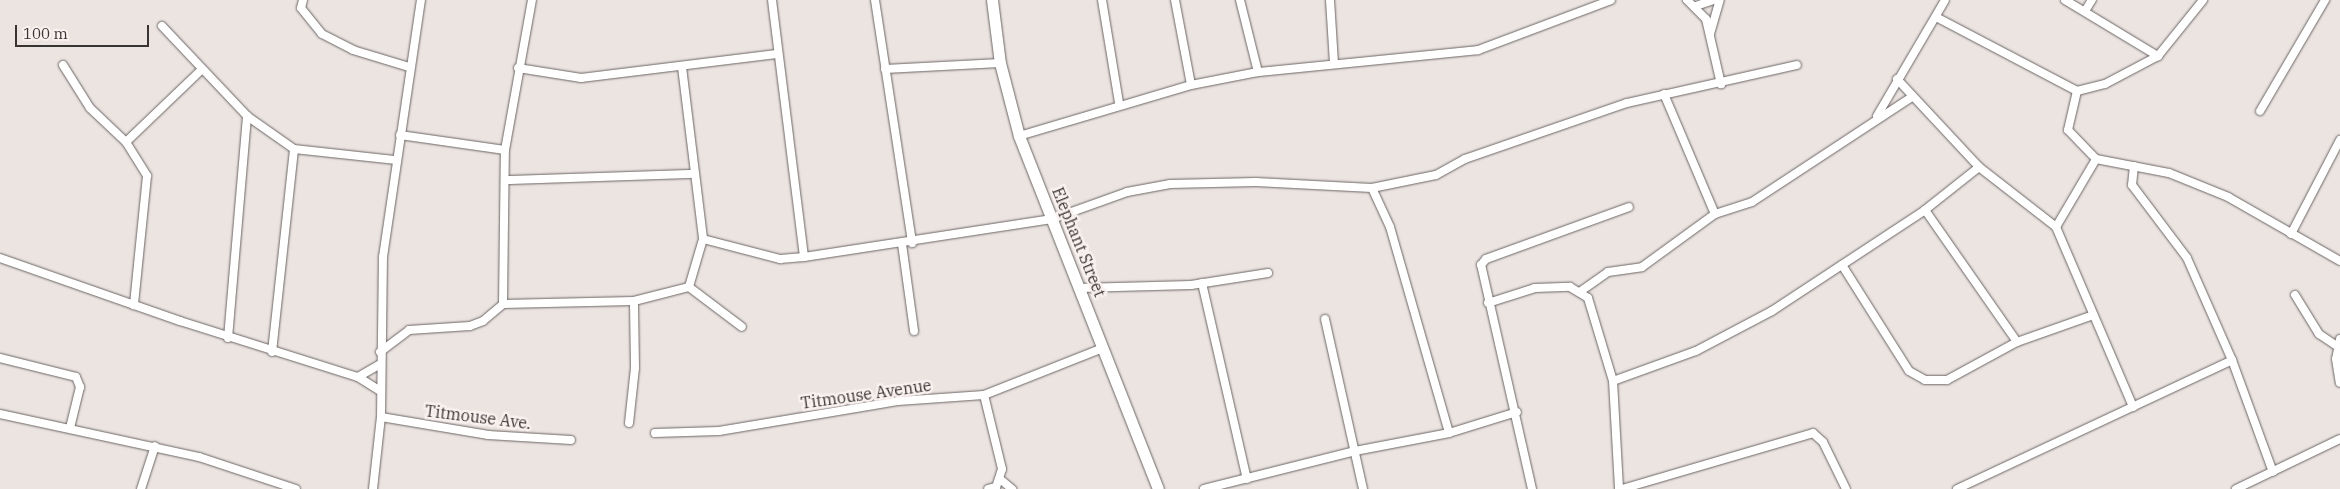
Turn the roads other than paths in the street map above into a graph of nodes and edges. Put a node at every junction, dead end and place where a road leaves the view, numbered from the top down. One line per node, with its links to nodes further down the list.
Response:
1 (303, 0): 31 (street)
2 (421, 0): 31 (street)
3 (532, 0): 33 (street)
4 (772, 0): 25 (street)
5 (875, 0): 34 (street)
6 (992, 0): 27 (main road, Elephant Street)
7 (1102, 0): 43 (street)
8 (1175, 0): 39 (street)
9 (1240, 0): 36 (street)
10 (1330, 0): 28 (street)
11 (1610, 0): 28 (street)
12 (1686, 0): 20 (street)
13 (1713, 0): 20 (street)
14 (1720, 0): 24 (street)
15 (1945, 0): 22 (street)
16 (2066, 0): 21 (street)
17 (2092, 0): 21 (street)
18 (2203, 0): 26 (street)
19 (2325, 0): 44 (street)
20 (1696, 6): 24 (street)
21 (2085, 11): 26 (street)
22 (1936, 18): 37 (street); 40 (street)
23 (162, 26): 35 (street)
24 (1710, 34): 38 (street)
25 (777, 54): 32 (street); 69 (street)
26 (2158, 56): 40 (street)
27 (1000, 63): 34 (street); 48 (main road, Elephant Street)
28 (1334, 64): 36 (street)
29 (63, 65): 50 (street)
30 (1797, 65): 38 (street)
31 (409, 67): 47 (street)
32 (682, 67): 33 (street); 57 (street)
33 (518, 68): 52 (street)
34 (885, 69): 67 (street)
35 (201, 70): 45 (street); 50 (street)
36 (1258, 72): 39 (street)
37 (1897, 79): 42 (street); 46 (street)
38 (1721, 84): 41 (street)
39 (1191, 85): 43 (street)
40 (2077, 91): 53 (street)
41 (1664, 94): 59 (street); 62 (street)
42 (1912, 97): 46 (street); 56 (street)
43 (1119, 103): 48 (street)
44 (2260, 111)
45 (247, 116): 51 (street); 87 (street)
46 (1876, 118): 62 (street)
47 (400, 135): 52 (street); 54 (street)
48 (1019, 136): 63 (main road, Elephant Street)
49 (2340, 140): 65 (street)
50 (126, 142): 82 (street)
51 (294, 149): 54 (street); 91 (street)
52 (505, 150): 58 (street)
53 (2096, 159): 55 (street); 64 (street)
54 (396, 160): 92 (street)
55 (2134, 166): 65 (street); 94 (street)
56 (1979, 167): 61 (street); 64 (street)
57 (692, 174): 58 (street); 66 (street)
58 (508, 180): 81 (street)
59 (1372, 188): 63 (street); 108 (street)
60 (1629, 207): 80 (street)
61 (1925, 210): 72 (street); 88 (street)
62 (1715, 214): 77 (street)
63 (1052, 219): 67 (street); 76 (main road, Elephant Street)
64 (2056, 227): 83 (street)
65 (2291, 234): 71 (street)
66 (702, 239): 69 (street); 75 (street)
67 (912, 243): 68 (street)
68 (902, 244): 69 (street); 86 (street)
69 (804, 257)
70 (0, 258): 82 (street)
71 (2340, 261)
72 (1842, 265): 88 (street); 97 (street)
73 (1268, 273): 74 (street)
74 (1202, 283): 76 (street); 115 (street)
75 (689, 287): 79 (street); 85 (street)
76 (1080, 288): 90 (main road, Elephant Street)
77 (1581, 291): 80 (street); 97 (street)
78 (2295, 295): 89 (street)
79 (634, 301): 81 (street); 105 (street)
80 (1488, 303): 102 (street)
81 (503, 304): 92 (street)
82 (134, 305): 87 (street)
83 (2091, 316): 88 (street); 101 (street)
84 (1325, 319): 112 (street)
85 (742, 326)
86 (914, 331)
87 (228, 338): 91 (street)
88 (2017, 342)
89 (2339, 343): 98 (street)
90 (1103, 348): 100 (street, Titmouse Avenue); 121 (main road, Elephant Street)
91 (272, 352): 96 (street)
92 (380, 352): 95 (street)
93 (0, 358): 106 (street)
94 (2232, 360): 101 (street); 113 (street)
95 (379, 365): 96 (street); 99 (street)
96 (358, 377): 99 (street)
97 (1613, 381): 125 (street)
98 (2340, 383)
99 (379, 390): 104 (street)
100 (984, 395): 107 (street, Titmouse Avenue); 114 (street)
101 (2133, 407): 127 (street)
102 (1517, 412): 108 (street); 124 (street)
103 (0, 414): 106 (street)
104 (381, 417): 110 (street, Titmouse Ave.); 118 (street)
105 (629, 423)
106 (70, 428): 111 (street)
107 (655, 432)
108 (1449, 433): 112 (street)
109 (2340, 439): 113 (street)
110 (572, 440)
111 (155, 446): 116 (street); 117 (street)
112 (1355, 451): 115 (street); 123 (street)
113 (2273, 472): 128 (street)
114 (1000, 479): 119 (street); 120 (street)
115 (1247, 480): 122 (street)
116 (141, 489)
117 (296, 489)
118 (373, 489)
119 (988, 489)
120 (1012, 489)
121 (1158, 489)
122 (1204, 489)
123 (1363, 489)
124 (1532, 489)
125 (1621, 489): 126 (street)
126 (1846, 489)
127 (1957, 489)
128 (2236, 489)

